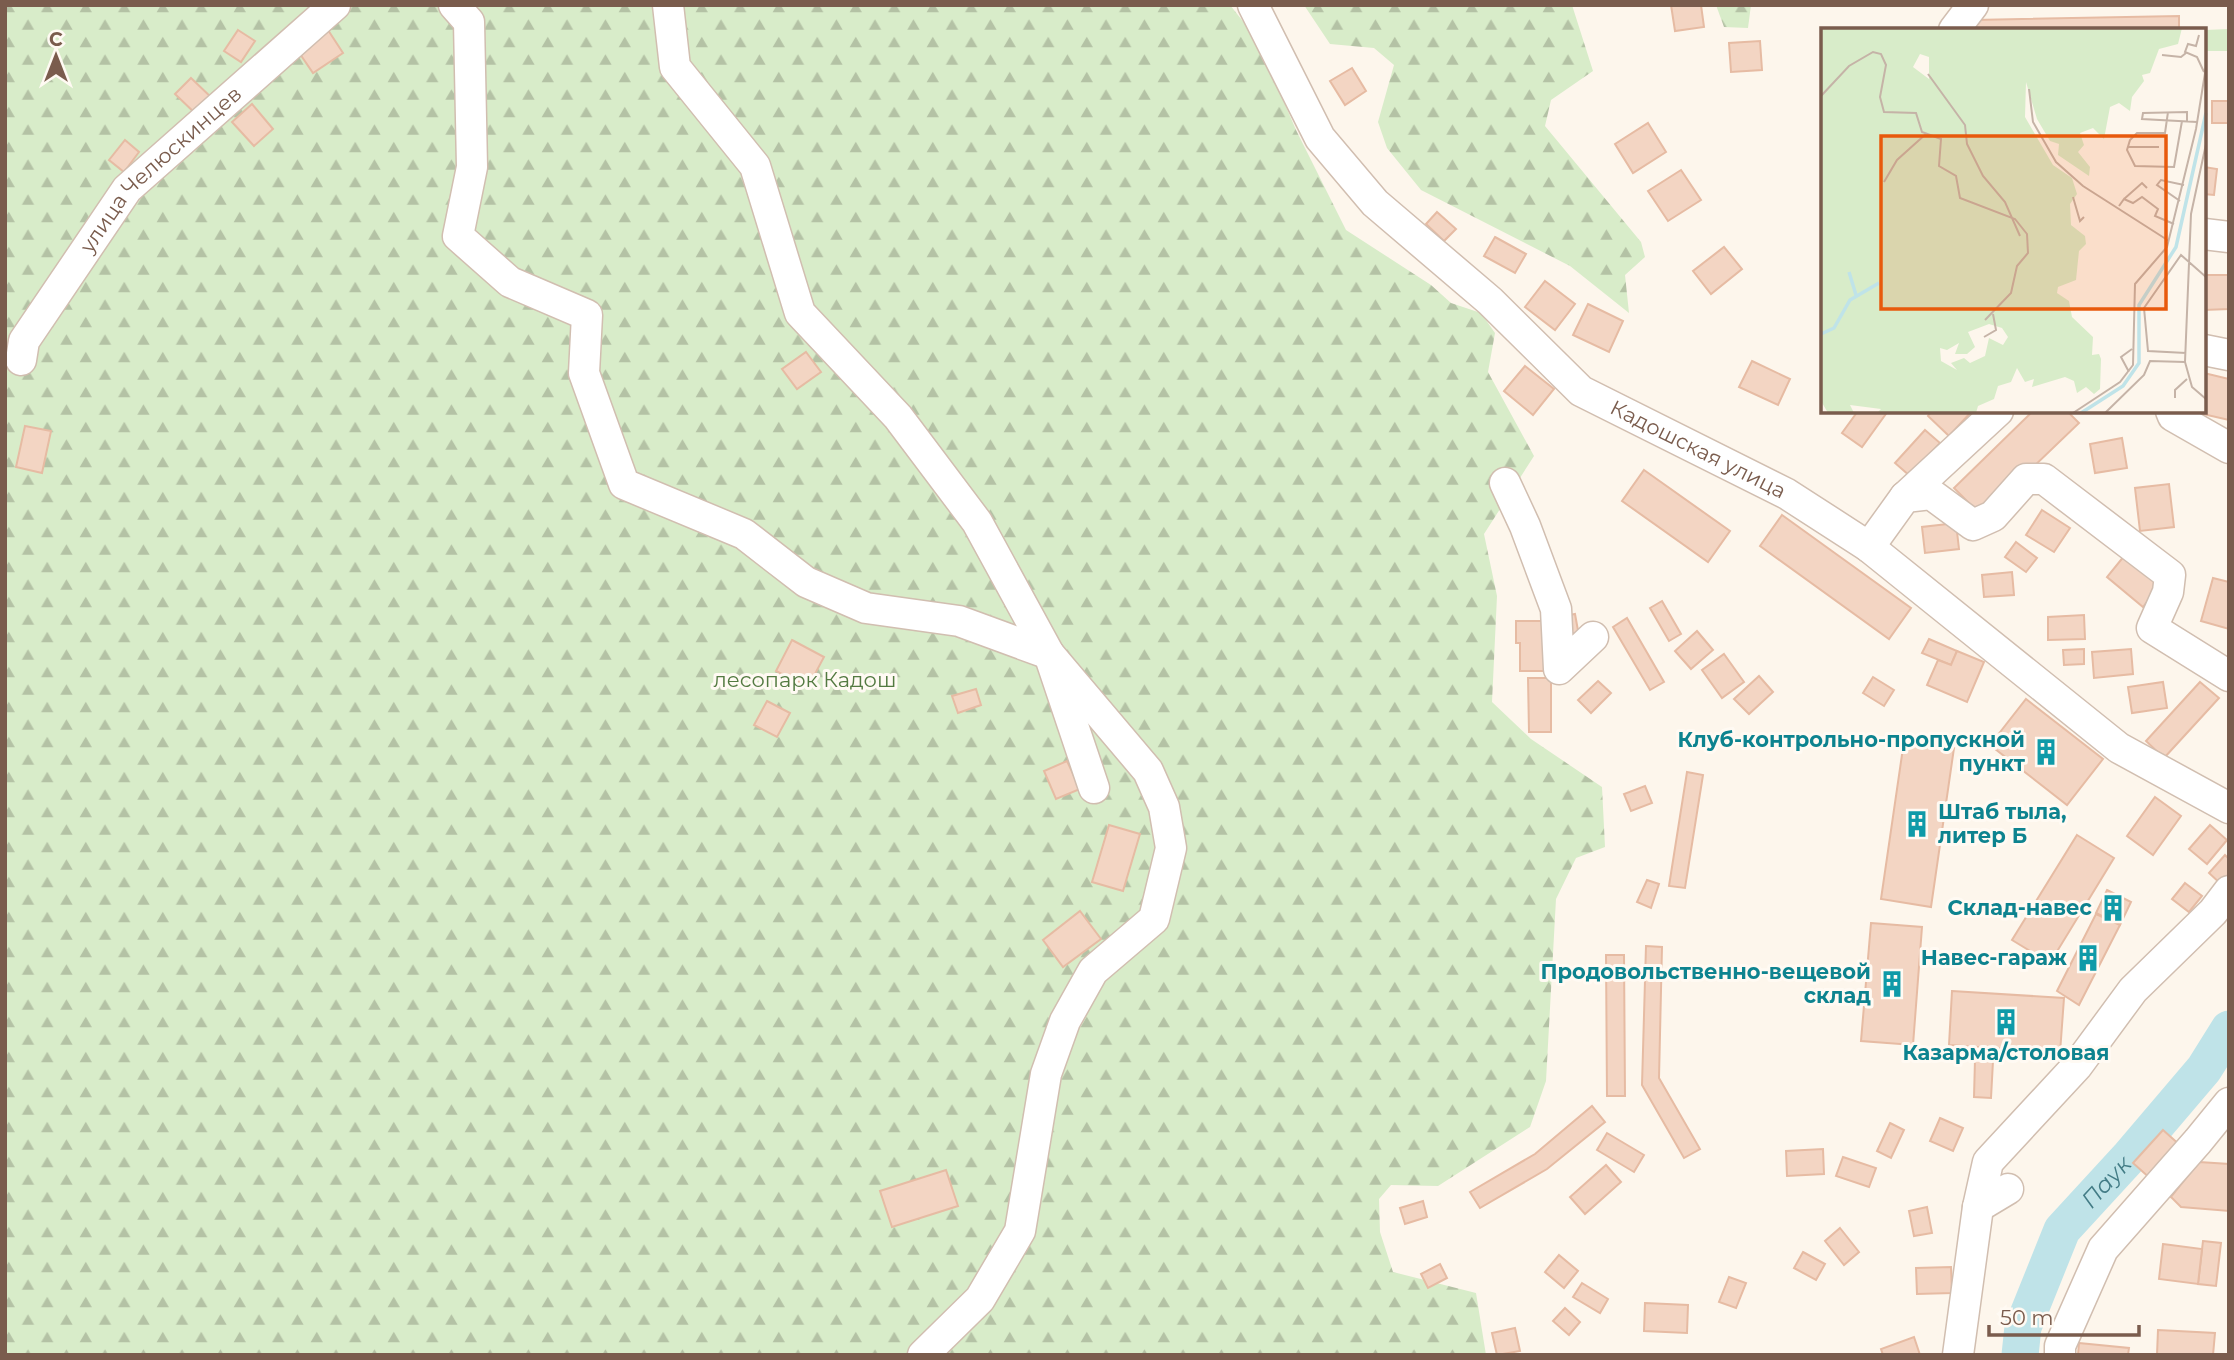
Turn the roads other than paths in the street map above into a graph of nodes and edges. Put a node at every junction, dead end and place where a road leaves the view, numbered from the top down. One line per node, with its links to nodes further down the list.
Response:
1 (334, 5): 11 (street, улица Челюскинцев)
2 (454, 5): 19 (street)
3 (668, 5): 19 (street)
4 (1253, 5): 17 (street, Кадошская улица)
5 (1973, 5): 6 (street)
6 (1956, 28)
7 (2206, 234): 8 (street)
8 (2229, 237)
9 (2206, 351): 10 (street)
10 (2229, 355)
11 (21, 360)
12 (1996, 413): 16 (street)
13 (2172, 413): 14 (street)
14 (2229, 448)
15 (1505, 483): 18 (street)
16 (1905, 497): 17 (street); 20 (street)
17 (1869, 547): 22 (street, Кадошская улица)
18 (1593, 637)
19 (1049, 654): 21 (street); 27 (street)
20 (2229, 676)
21 (1094, 788)
22 (2229, 808)
23 (2229, 891): 26 (street)
24 (2229, 1103): 29 (street)
25 (2008, 1189): 26 (street)
26 (1978, 1207): 28 (street)
27 (923, 1355)
28 (1958, 1355)
29 (2060, 1355)

